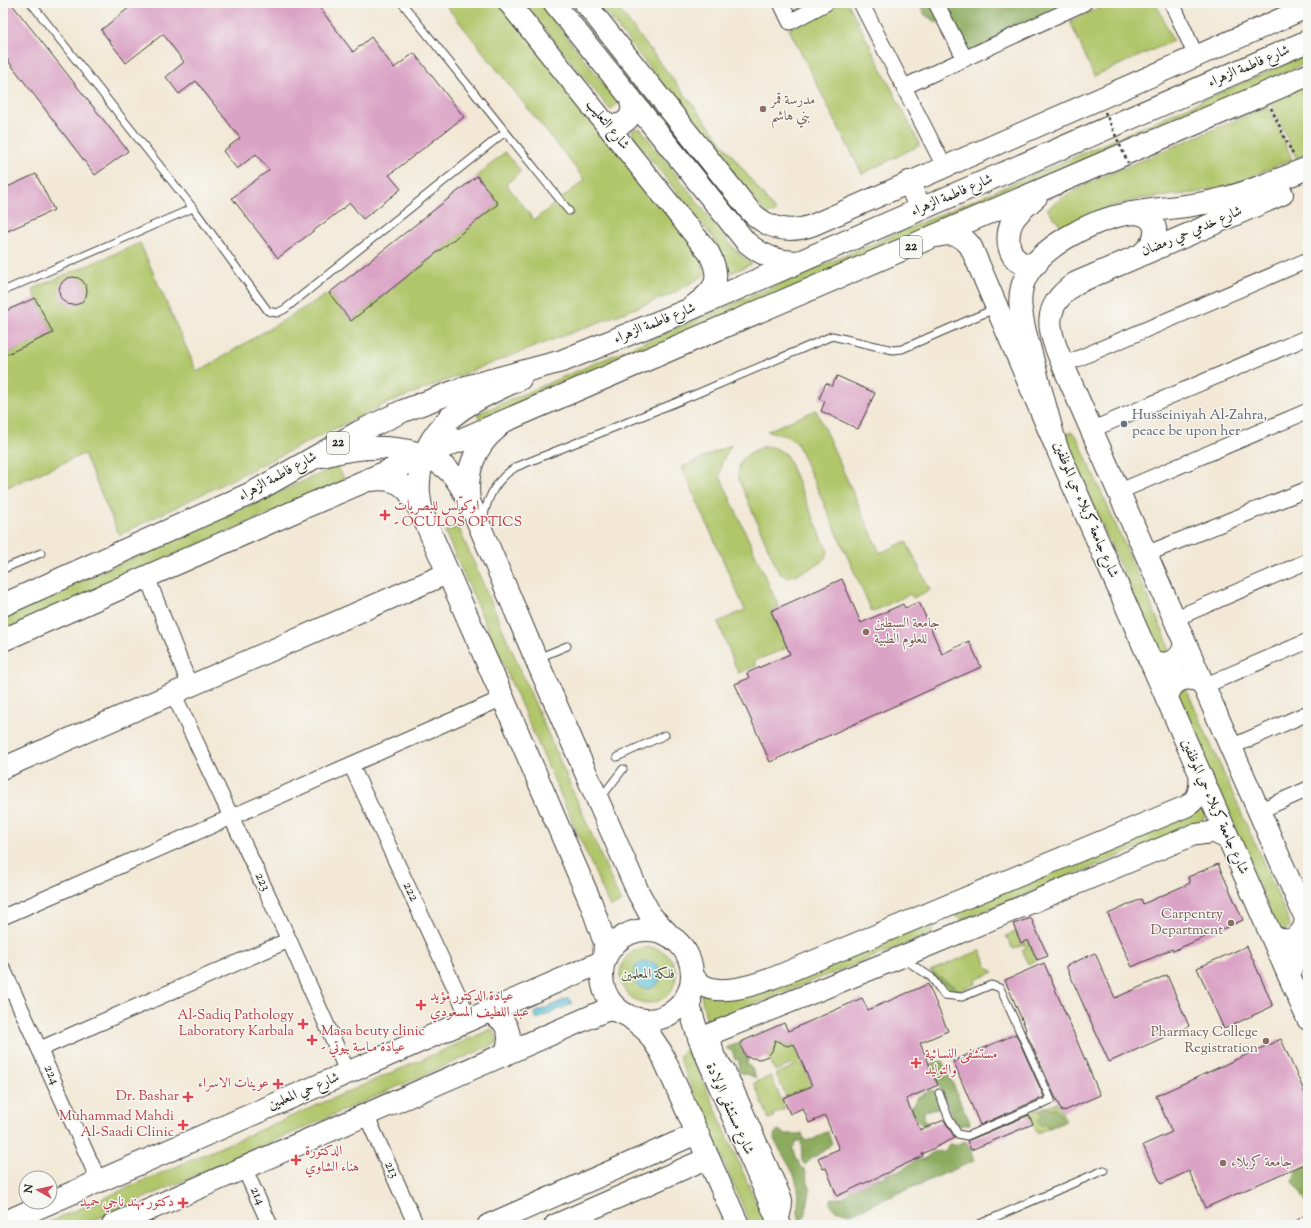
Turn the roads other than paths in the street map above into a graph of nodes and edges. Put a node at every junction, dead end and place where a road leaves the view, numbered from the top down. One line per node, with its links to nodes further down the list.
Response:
1 (31, 3): 28 (lane)
2 (402, 3): 22 (lane)
3 (509, 3): 20 (main road, شارع التعليب)
4 (554, 3): 19 (main road)
5 (585, 3): 26 (main road)
6 (780, 3): 7 (street)
7 (826, 3)
8 (861, 3): 18 (street)
9 (936, 3): 16 (street)
10 (1084, 3): 16 (street)
11 (1172, 3): 15 (street)
12 (1288, 6): 13 (main road); 15 (main road)
13 (1308, 7)
14 (1308, 41): 29 (main road, شارع فاطمة الزهراء / 22)
15 (1196, 56): 24 (main road)
16 (965, 59): 18 (street)
17 (1308, 75): 27 (main road, 22)
18 (904, 87): 24 (street)
19 (630, 98): 20 (main road); 21 (main road)
20 (604, 121): 23 (main road, شارع التعليب)
21 (653, 127): 23 (main road); 35 (main road)
22 (505, 132): 28 (lane); 30 (lane)
23 (626, 148): 39 (main road, شارع التعليب)
24 (944, 166): 26 (main road)
25 (1305, 174): 31 (main road, شارع جامعة كربلاء حي الموظفين); 33 (main road, شارع خدمي حي رمضان)
26 (909, 182): 29 (main road)
27 (1048, 187): 32 (main road, 22); 36 (main road)
28 (193, 208): 37 (lane)
29 (921, 209): 35 (main road, شارع فاطمة الزهراء / 22)
30 (569, 211)
31 (1128, 213): 33 (main road); 36 (main road, شارع جامعة كربلاء حي الموظفين)
32 (932, 238): 38 (main road); 45 (main road, 22)
33 (1142, 254): 42 (main road, شارع خدمي حي رمضان)
34 (1308, 260): 42 (street)
35 (802, 261): 39 (main road, شارع فاطمة الزهراء / 22)
36 (1037, 263): 48 (main road, شارع جامعة كربلاء حي الموظفين)
37 (3, 292)
38 (998, 308): 48 (main road); 58 (lane)
39 (686, 311): 41 (main road, شارع فاطمة الزهراء / 22)
40 (1308, 337): 46 (street)
41 (562, 361): 44 (main road); 50 (main road, شارع فاطمة الزهراء / 22)
42 (1063, 365): 46 (main road)
43 (1308, 411): 55 (street)
44 (449, 418): 47 (main road); 49 (main road)
45 (514, 418): 47 (main road, 22); 56 (main road)
46 (1091, 430): 55 (main road)
47 (460, 441): 49 (main road, 22)
48 (1056, 446): 72 (main road, شارع جامعة كربلاء حي الموظفين)
49 (424, 456): 50 (main road); 51 (main road); 52 (main road, 22); 53 (main road)
50 (305, 463): 65 (main road, شارع فاطمة الزهراء / 22)
51 (454, 476): 53 (main road); 56 (main road)
52 (360, 483): 57 (main road); 64 (main road, 22)
53 (418, 484): 57 (main road)
54 (1308, 489): 60 (street)
55 (1118, 492): 60 (main road)
56 (469, 501): 58 (main road)
57 (426, 523): 63 (main road)
58 (483, 534): 71 (main road)
59 (41, 553): 62 (lane)
60 (1146, 554): 66 (main road)
61 (1308, 561): 66 (street)
62 (3, 569)
63 (448, 573): 74 (main road); 75 (main road)
64 (147, 577): 67 (main road, 22); 74 (street, 223)
65 (3, 605)
66 (1174, 619): 69 (main road)
67 (3, 640)
68 (1308, 642): 73 (street)
69 (1185, 643): 72 (main road); 73 (main road)
70 (567, 646): 71 (lane)
71 (536, 659): 86 (main road)
72 (1149, 659): 76 (main road, شارع جامعة كربلاء حي الموظفين)
73 (1203, 685): 76 (main road); 79 (main road)
74 (182, 690): 82 (main road); 88 (street, 223)
75 (504, 698): 81 (street); 101 (main road)
76 (1167, 700): 84 (main road, شارع جامعة كربلاء حي الموظفين)
77 (1308, 713): 79 (street)
78 (665, 735): 80 (lane)
79 (1231, 747): 87 (main road)
80 (617, 756)
81 (351, 765): 88 (street); 106 (street, 222)
82 (3, 768)
83 (623, 769): 86 (lane)
84 (1200, 776): 89 (main road, شارع جامعة كربلاء حي الموظفين); 90 (main road)
85 (1308, 790): 87 (street)
86 (598, 802): 95 (main road)
87 (1259, 812): 93 (main road)
88 (232, 817): 92 (street); 97 (street, 223)
89 (1228, 839): 94 (main road); 96 (main road, شارع جامعة كربلاء حي الموظفين)
90 (954, 902): 91 (main road); 94 (main road)
91 (926, 914): 98 (main road); 104 (main road)
92 (3, 917)
93 (1307, 921): 96 (main road)
94 (966, 930): 98 (main road)
95 (670, 935): 101 (main road); 104 (main road)
96 (1271, 935): 103 (main road, شارع جامعة كربلاء حي الموظفين)
97 (289, 940): 109 (street); 112 (street, 223)
98 (934, 944): 100 (main road)
99 (1308, 955): 103 (main road)
100 (901, 958): 108 (main road); 113 (lane)
101 (604, 962): 105 (main road); 106 (main road, شارع حي المعلمين)
102 (3, 968): 109 (street, 224)
103 (1289, 976): 107 (main road, شارع جامعة كربلاء حي الموظفين)
104 (691, 983): 105 (main road); 110 (main road, شارع مستشفى الولادة)
105 (626, 1015): 111 (main road); 115 (main road)
106 (479, 1016): 111 (main road); 112 (main road, شارع حي المعلمين)
107 (1308, 1019)
108 (720, 1030): 110 (main road); 131 (street)
109 (40, 1049): 121 (street, 224)
110 (703, 1050): 131 (main road, شارع مستشفى الولادة)
111 (504, 1055): 114 (main road)
112 (348, 1073): 121 (main road, شارع حي المعلمين)
113 (938, 1093)
114 (366, 1115): 118 (main road); 128 (street, 213)
115 (698, 1134): 116 (main road); 117 (main road)
116 (663, 1149): 120 (main road); 129 (main road)
117 (708, 1158): 120 (main road); 130 (main road)
118 (244, 1168): 125 (main road); 127 (street, 214)
119 (1104, 1170): 132 (lane)
120 (674, 1173): 126 (main road)
121 (99, 1181): 122 (main road, شارع حي المعلمين)
122 (21, 1219): 123 (main road, شارع حي المعلمين)
123 (3, 1223)
124 (1308, 1223): 133 (street)
125 (116, 1224)
126 (558, 1224)
127 (270, 1225)
128 (416, 1225)
129 (488, 1225)
130 (738, 1225)
131 (780, 1225)
132 (977, 1225)
133 (1304, 1225)

